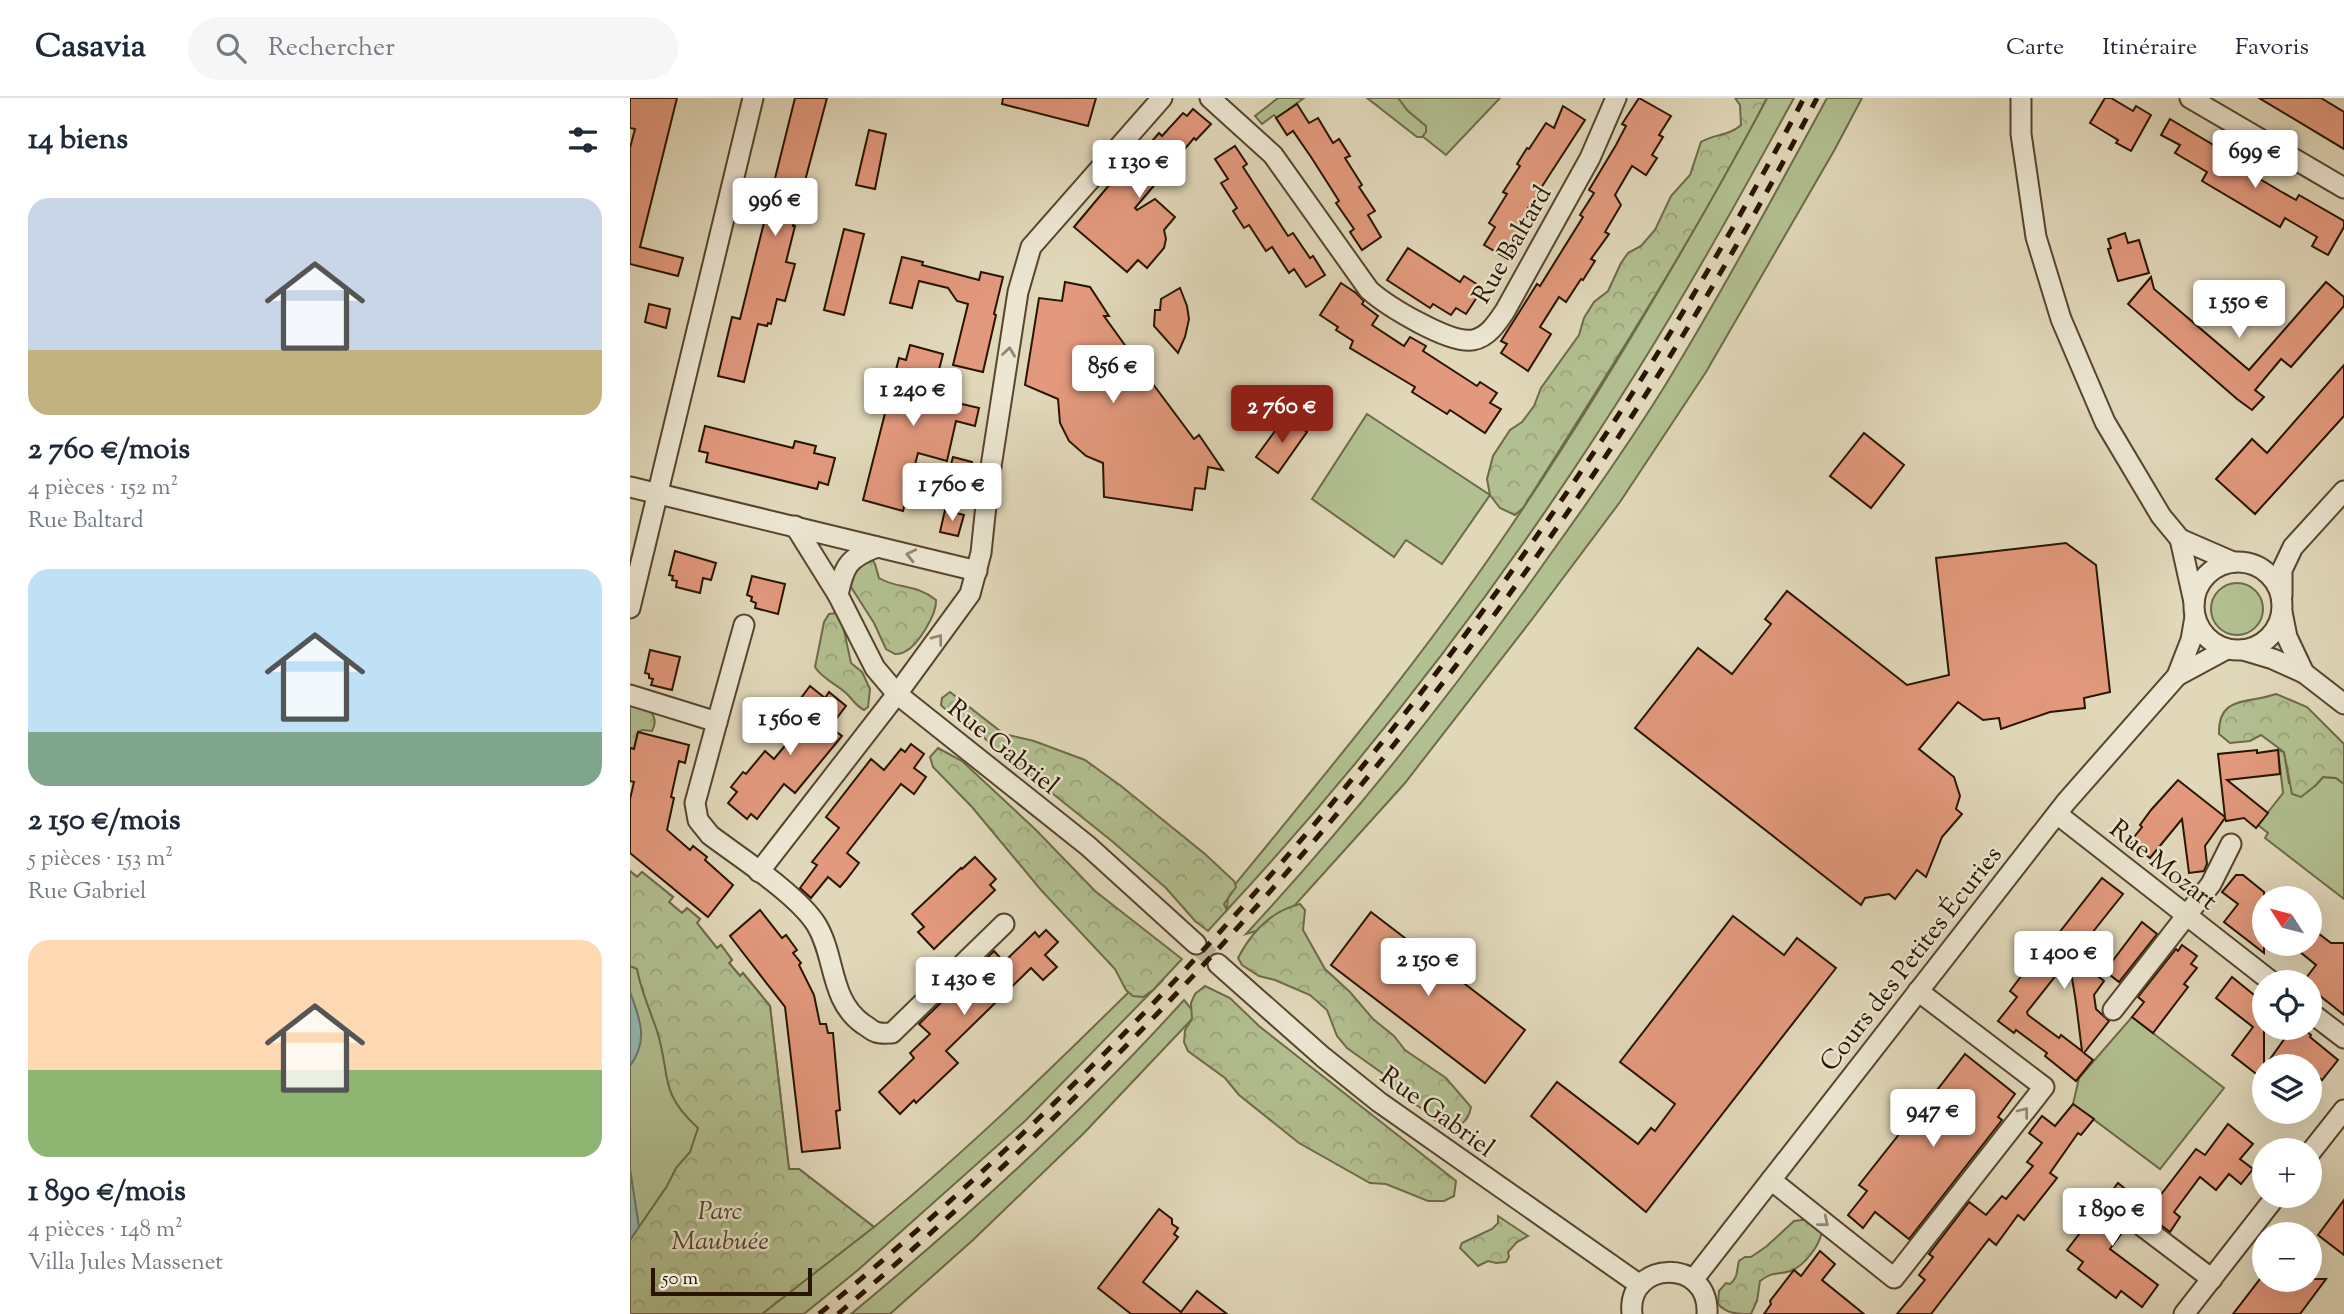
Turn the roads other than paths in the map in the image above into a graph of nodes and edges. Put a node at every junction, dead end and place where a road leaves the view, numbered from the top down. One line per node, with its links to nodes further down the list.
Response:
1 (753, 98): 10 (street)
2 (1162, 98): 16 (street, one-way to 2)
3 (1210, 98): 4 (street, Rue Baltard)
4 (1616, 98)
5 (2021, 98): 12 (street)
6 (2190, 98): 7 (street)
7 (2344, 188)
8 (630, 487): 10 (street)
9 (2344, 491): 14 (street)
10 (658, 493): 11 (street); 19 (street)
11 (794, 526): 13 (street); 17 (street, Rue Gabriel)
12 (2180, 539): 15 (street); 20 (street)
13 (877, 547): 16 (street, one-way to 13); 17 (street)
14 (2293, 547): 15 (street); 18 (street)
15 (2241, 562): 18 (street); 20 (street)
16 (977, 571): 25 (street, one-way to 16)
17 (838, 596): 25 (street, Rue Gabriel)
18 (2282, 605): 22 (street); 23 (street)
19 (630, 608)
20 (2195, 609): 22 (street); 24 (street, Cours des Petites Écuries)
21 (744, 625): 28 (street)
22 (2235, 650): 23 (street); 24 (street, Cours des Petites Écuries)
23 (2304, 673): 27 (street)
24 (2177, 676): 29 (street, Cours des Petites Écuries)
25 (897, 694): 31 (street); 34 (street, Rue Gabriel)
26 (630, 695): 28 (street)
27 (2344, 704)
28 (717, 722): 31 (street)
29 (2057, 814): 32 (street, Rue Mozart); 37 (street, Cours des Petites Écuries)
30 (2231, 844): 32 (street)
31 (759, 872): 33 (street)
32 (2187, 916): 36 (street, Rue Mozart); 38 (street)
33 (1004, 924)
34 (1196, 944)
35 (1218, 964): 48 (street, Rue Gabriel)
36 (2257, 970)
37 (1918, 991): 43 (street, Cours des Petites Écuries); 43 (street, one-way to 37)
38 (2113, 1010)
39 (2322, 1021): 40 (street)
40 (2344, 1038)
41 (2344, 1110): 42 (street)
42 (2322, 1138)
43 (1771, 1180): 47 (street, Cours des Petites Écuries)
44 (2267, 1208): 46 (street)
45 (2143, 1226): 46 (street)
46 (2212, 1279): 51 (street)
47 (1693, 1280): 48 (street); 50 (street)
48 (1640, 1285): 49 (street)
49 (1632, 1314)
50 (1707, 1314)
51 (2184, 1314)

